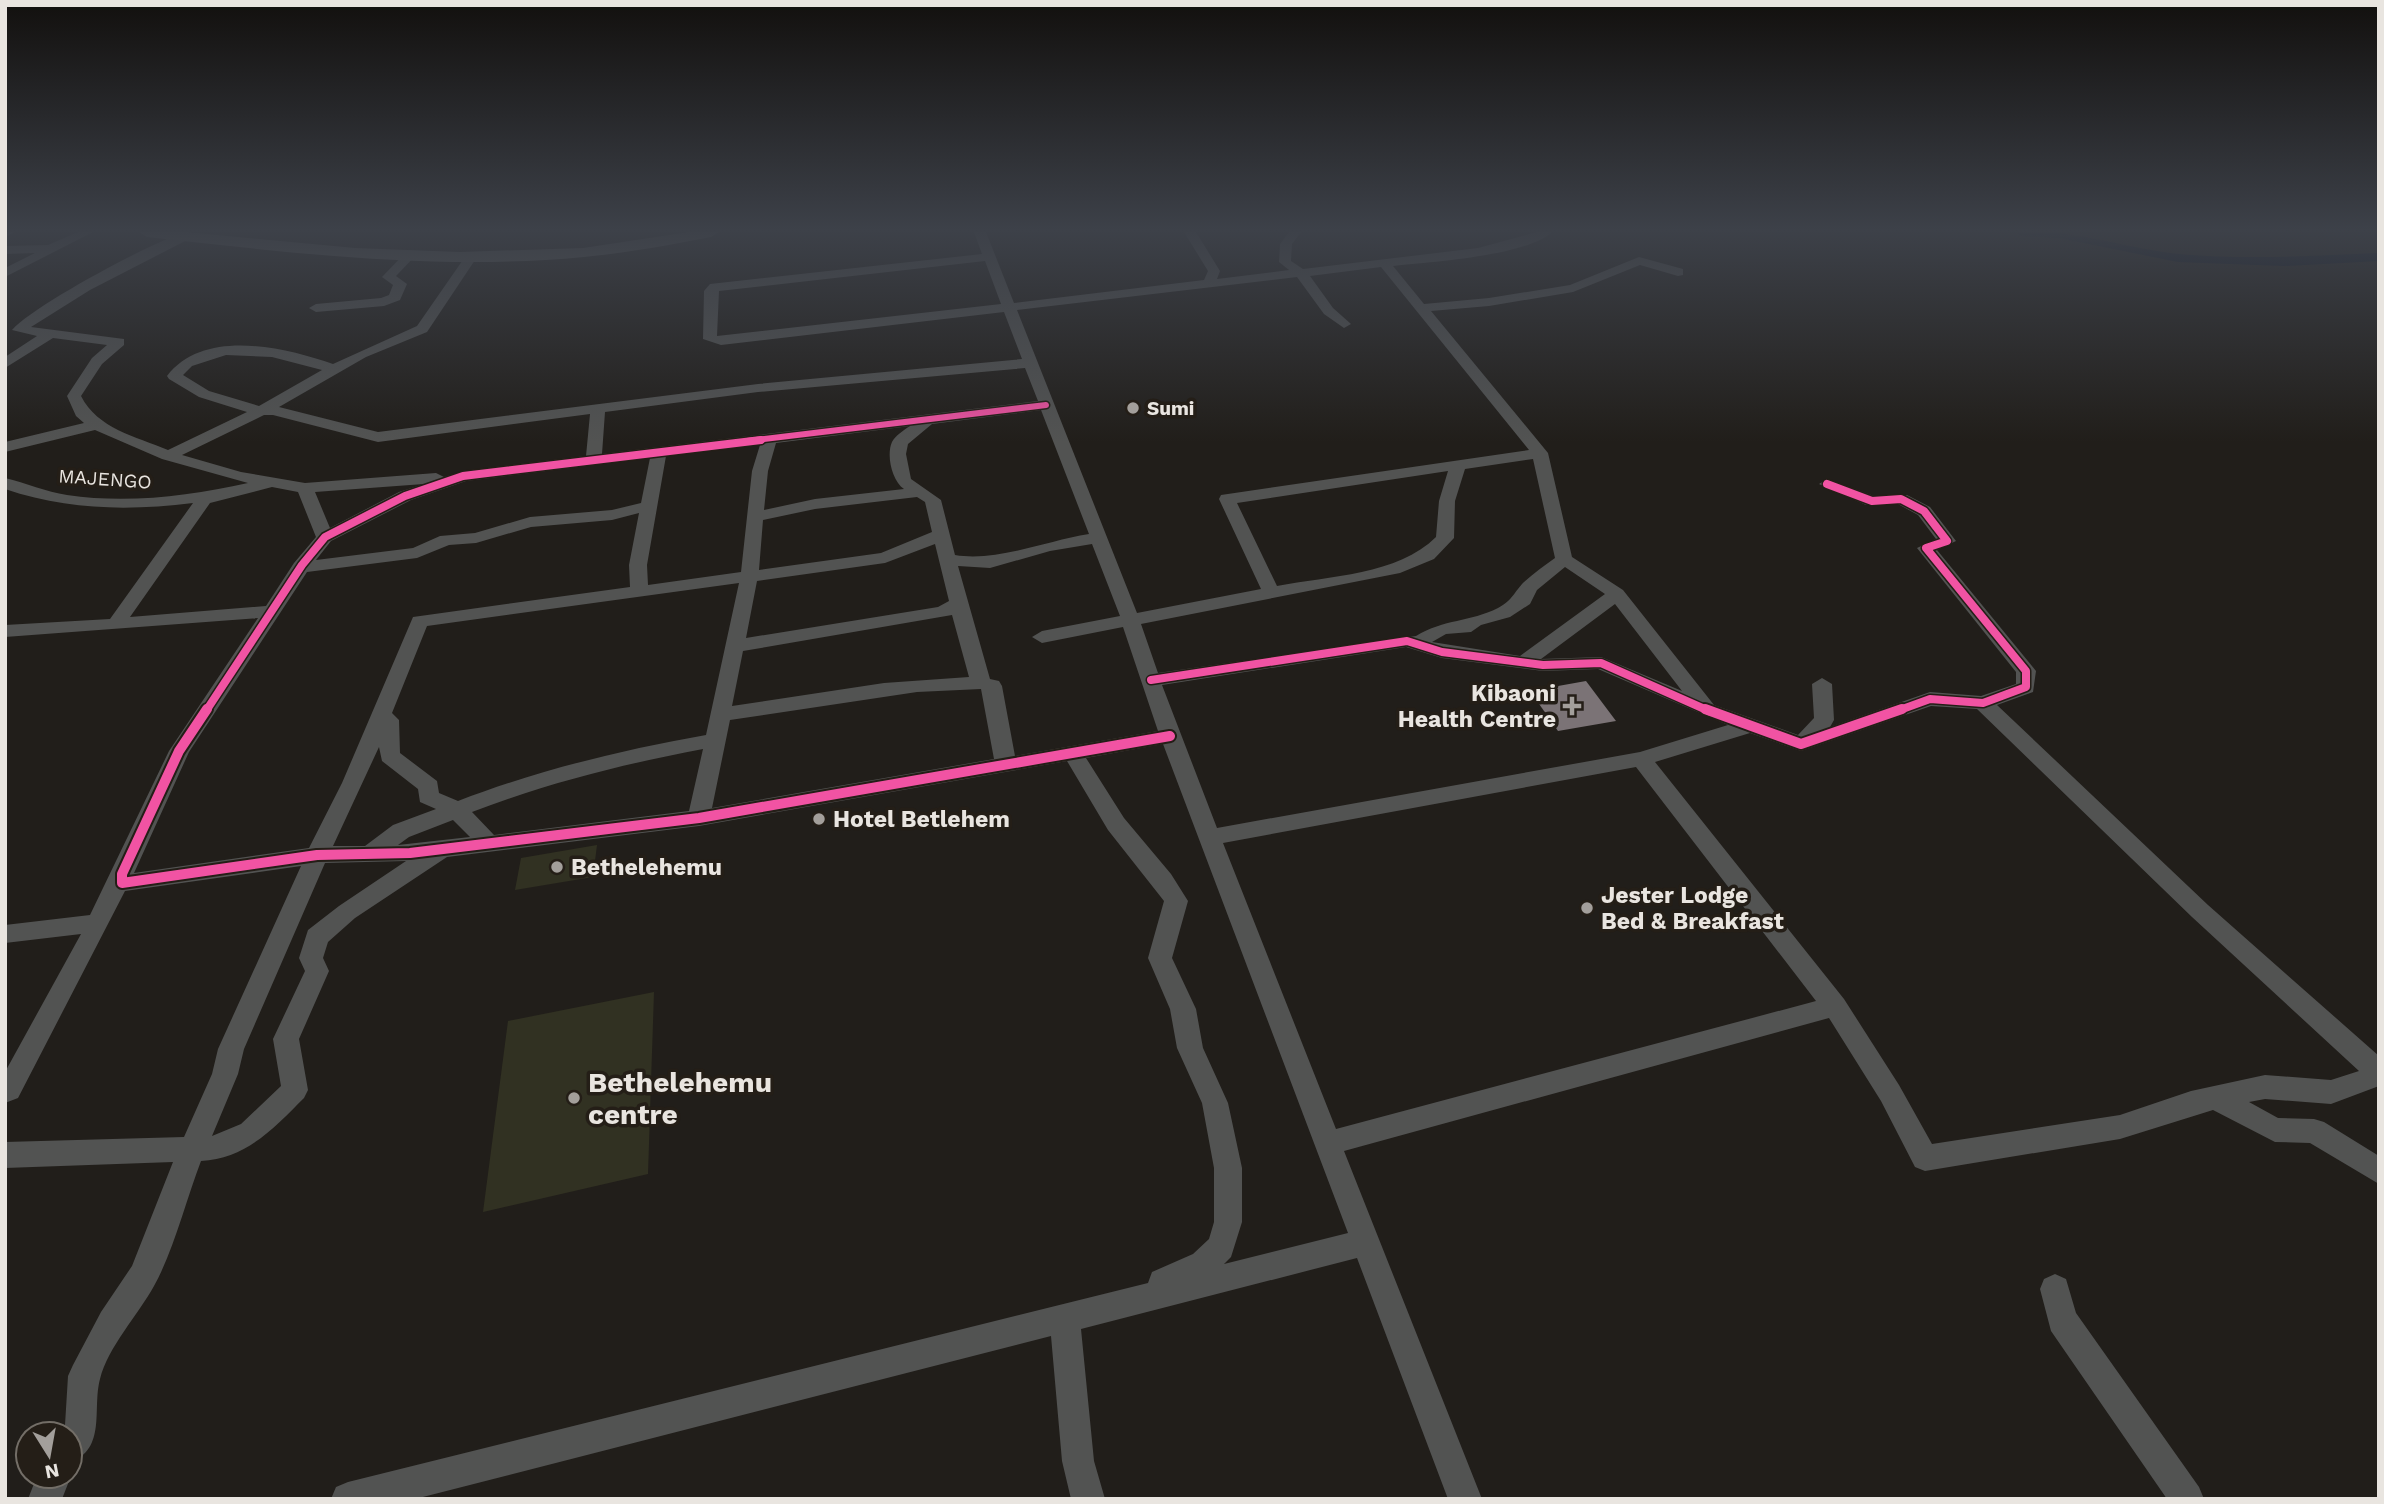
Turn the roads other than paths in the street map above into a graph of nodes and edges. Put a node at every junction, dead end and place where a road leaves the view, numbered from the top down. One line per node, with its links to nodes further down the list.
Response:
1 (60, 302): 14 (street)
2 (382, 302): 11 (street)
3 (440, 302): 20 (street)
4 (711, 302): 10 (street)
5 (1008, 302): 10 (street)
6 (1041, 302): 10 (street)
7 (1324, 302): 13 (street)
8 (1416, 302): 12 (street)
9 (1487, 302): 12 (street)
10 (1010, 306): 18 (street)
11 (316, 308)
12 (1421, 308): 29 (street)
13 (1344, 324)
14 (12, 331): 15 (street)
15 (48, 335): 19 (street); 25 (street)
16 (291, 346): 17 (street)
17 (270, 354): 20 (street); 23 (street)
18 (1030, 363): 21 (street); 22 (street)
19 (5, 364)
20 (333, 369): 23 (street)
21 (1046, 405): 24 (street); 45 (street)
22 (596, 409): 23 (street); 31 (street)
23 (261, 411): 30 (street)
24 (928, 419): 26 (street); 39 (street)
25 (96, 425): 27 (street, MAJENGO); 30 (street)
26 (769, 440): 28 (street); 42 (street)
27 (5, 447)
28 (659, 453): 31 (street); 41 (street)
29 (1540, 453): 32 (street); 47 (street)
30 (168, 456): 34 (street)
31 (593, 461): 33 (street)
32 (1458, 465): 51 (street); 51 (street)
33 (463, 476): 38 (street); 44 (street)
34 (239, 477): 36 (street); 40 (street, MAJENGO)
35 (5, 483): 40 (street, MAJENGO)
36 (271, 483): 38 (street); 40 (street, MAJENGO)
37 (1828, 484): 65 (street)
38 (305, 488): 44 (street)
39 (909, 489): 42 (street); 43 (street)
40 (204, 499): 56 (street, MAJENGO)
41 (649, 506): 48 (street); 50 (street)
42 (755, 517): 49 (street)
43 (941, 535): 46 (street); 49 (street)
44 (325, 537): 48 (street)
45 (1098, 538): 46 (street); 55 (street)
46 (947, 559): 53 (street)
47 (1564, 559): 52 (street); 59 (street)
48 (300, 567): 54 (street)
49 (749, 578): 50 (street); 60 (street)
50 (639, 592): 68 (street)
51 (1270, 592): 55 (street)
52 (1617, 594): 61 (street); 66 (street)
53 (958, 603): 60 (street); 63 (street)
54 (271, 611): 56 (street); 83 (street)
55 (1130, 619): 58 (street); 62 (street)
56 (116, 624): 57 (street)
57 (5, 631)
58 (1042, 637)
59 (1407, 640): 61 (street); 62 (street)
60 (736, 646): 67 (street)
61 (1524, 662): 66 (street)
62 (1151, 680): 70 (street)
63 (981, 683): 67 (street); 75 (street)
64 (1822, 684): 72 (street)
65 (1983, 703): 72 (street); 87 (street)
66 (1707, 710): 69 (street)
67 (722, 714): 71 (street)
68 (382, 716): 76 (street); 82 (street)
69 (1749, 726): 72 (street); 74 (street)
70 (1170, 736): 73 (street); 78 (street)
71 (716, 740): 76 (street); 77 (street)
72 (1801, 744)
73 (1073, 753): 75 (street); 96 (street)
74 (1641, 759): 78 (street); 86 (street)
75 (1006, 765): 77 (street)
76 (457, 811): 79 (street); 81 (street)
77 (699, 818): 79 (street)
78 (1210, 837): 90 (street)
79 (489, 843): 80 (street)
80 (442, 849): 81 (street); 91 (street)
81 (370, 854): 82 (street)
82 (317, 855): 83 (street); 91 (street)
83 (122, 874): 84 (street)
84 (98, 923): 85 (street); 88 (street)
85 (5, 934)
86 (1835, 1006): 89 (street); 90 (street)
87 (2379, 1074): 89 (street)
88 (6, 1093)
89 (2216, 1098): 93 (street)
90 (1330, 1143): 94 (street)
91 (192, 1149): 92 (street); 98 (street)
92 (5, 1156)
93 (2379, 1171)
94 (1367, 1242): 96 (street); 101 (street)
95 (2055, 1289): 102 (street)
96 (1158, 1295): 97 (street)
97 (1065, 1318): 99 (street); 100 (street)
98 (82, 1420)
99 (348, 1499)
100 (1088, 1499)
101 (1465, 1499)
102 (2187, 1499)

